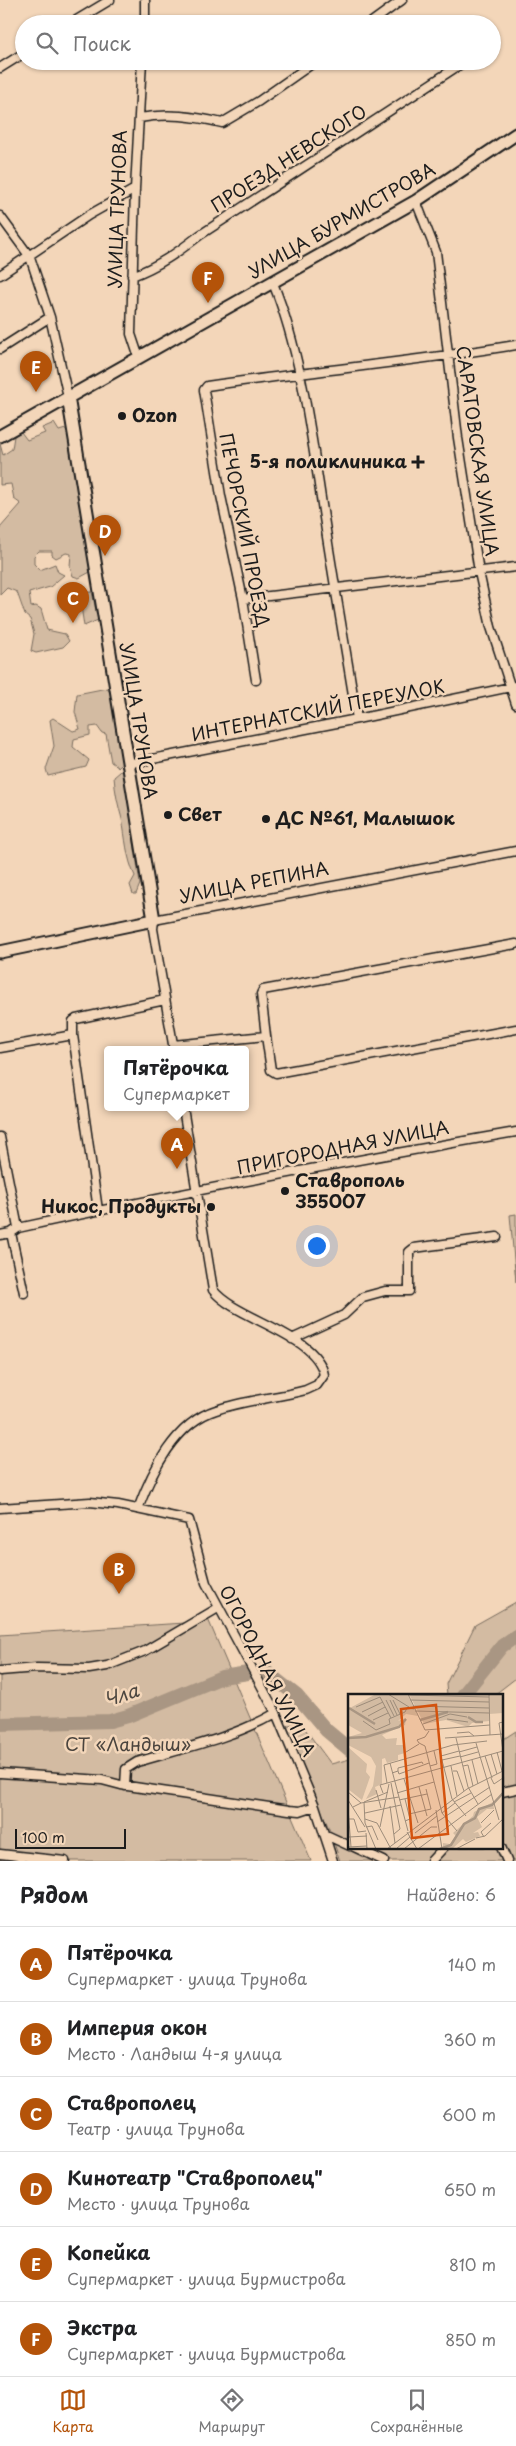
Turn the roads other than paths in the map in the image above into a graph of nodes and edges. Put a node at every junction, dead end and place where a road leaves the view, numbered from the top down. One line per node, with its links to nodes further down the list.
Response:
1 (110, 0): 4 (street)
2 (145, 0): 5 (street)
3 (402, 0): 6 (street)
4 (85, 15)
5 (146, 15)
6 (381, 15)
7 (15, 59): 8 (street)
8 (0, 68)
9 (142, 70): 12 (street, УЛИЦА ТРУНОВА)
10 (303, 70): 12 (street)
11 (452, 70): 19 (street, ПРОЕЗД НЕВСКОГО)
12 (139, 118): 14 (street, УЛИЦА ТРУНОВА)
13 (516, 134): 15 (street, УЛИЦА БУРМИСТРОВА)
14 (135, 189): 17 (street); 19 (street, УЛИЦА ТРУНОВА)
15 (416, 201): 20 (street, УЛИЦА БУРМИСТРОВА); 24 (street, САРАТОВСКАЯ УЛИЦА)
16 (0, 216): 17 (street)
17 (30, 257): 18 (street); 21 (street)
18 (0, 275)
19 (132, 276): 25 (street, УЛИЦА ТРУНОВА)
20 (273, 283): 25 (street, УЛИЦА БУРМИСТРОВА); 26 (street)
21 (50, 317): 23 (street); 27 (street)
22 (516, 345): 24 (street)
23 (0, 349)
24 (448, 356): 26 (street); 30 (street, САРАТОВСКАЯ УЛИЦА)
25 (139, 358): 27 (street, УЛИЦА БУРМИСТРОВА)
26 (299, 373): 31 (street); 32 (street, ПЕЧОРСКИЙ ПРОЕЗД)
27 (68, 397): 28 (street, УЛИЦА БУРМИСТРОВА); 37 (street, УЛИЦА ТРУНОВА)
28 (0, 436)
29 (516, 568): 30 (street)
30 (479, 572): 31 (street); 34 (street, САРАТОВСКАЯ УЛИЦА)
31 (337, 589): 32 (street); 36 (street)
32 (243, 599): 33 (street, ПЕЧОРСКИЙ ПРОЕЗД)
33 (256, 680)
34 (513, 686): 35 (street, САРАТОВСКАЯ УЛИЦА); 36 (street, ИНТЕРНАТСКИЙ ПЕРЕУЛОК)
35 (516, 704)
36 (356, 720): 37 (street, ИНТЕРНАТСКИЙ ПЕРЕУЛОК)
37 (127, 764): 39 (street, УЛИЦА ТРУНОВА)
38 (516, 851): 39 (street, УЛИЦА РЕПИНА)
39 (154, 920): 41 (street, УЛИЦА РЕПИНА); 42 (street, УЛИЦА ТРУНОВА)
40 (516, 944): 45 (street)
41 (0, 952)
42 (165, 1000): 44 (street); 46 (street, УЛИЦА ТРУНОВА)
43 (516, 1028): 45 (street)
44 (73, 1036): 48 (street); 53 (street)
45 (266, 1036): 47 (street)
46 (173, 1046)
47 (188, 1046)
48 (0, 1048)
49 (183, 1111): 52 (street)
50 (516, 1132): 52 (street, ПРИГОРОДНАЯ УЛИЦА)
51 (0, 1137): 54 (street)
52 (196, 1192): 53 (street, ПРИГОРОДНАЯ УЛИЦА); 59 (street)
53 (98, 1210): 54 (street, ПРИГОРОДНАЯ УЛИЦА)
54 (18, 1228): 55 (street, ПРИГОРОДНАЯ УЛИЦА)
55 (11, 1233): 56 (street, ПРИГОРОДНАЯ УЛИЦА); 58 (street)
56 (0, 1235)
57 (496, 1236): 59 (street)
58 (24, 1293)
59 (292, 1339): 61 (street)
60 (0, 1508): 61 (street)
61 (138, 1508): 62 (street, ОГОРОДНАЯ УЛИЦА)
62 (218, 1608): 63 (street); 64 (street, ОГОРОДНАЯ УЛИЦА)
63 (0, 1672)
64 (276, 1713): 66 (street); 67 (street, ОГОРОДНАЯ УЛИЦА)
65 (0, 1773): 66 (street)
66 (125, 1786): 67 (street)
67 (315, 1806): 68 (street, ОГОРОДНАЯ УЛИЦА)
68 (324, 1834): 69 (street); 75 (street, ОГОРОДНАЯ УЛИЦА)
69 (348, 1845)
70 (356, 1848): 76 (street)
71 (443, 1848): 77 (street)
72 (500, 1848): 78 (street)
73 (0, 1854): 74 (street)
74 (65, 1861)
75 (334, 1861)
76 (384, 1861)
77 (432, 1861)
78 (506, 1861)

